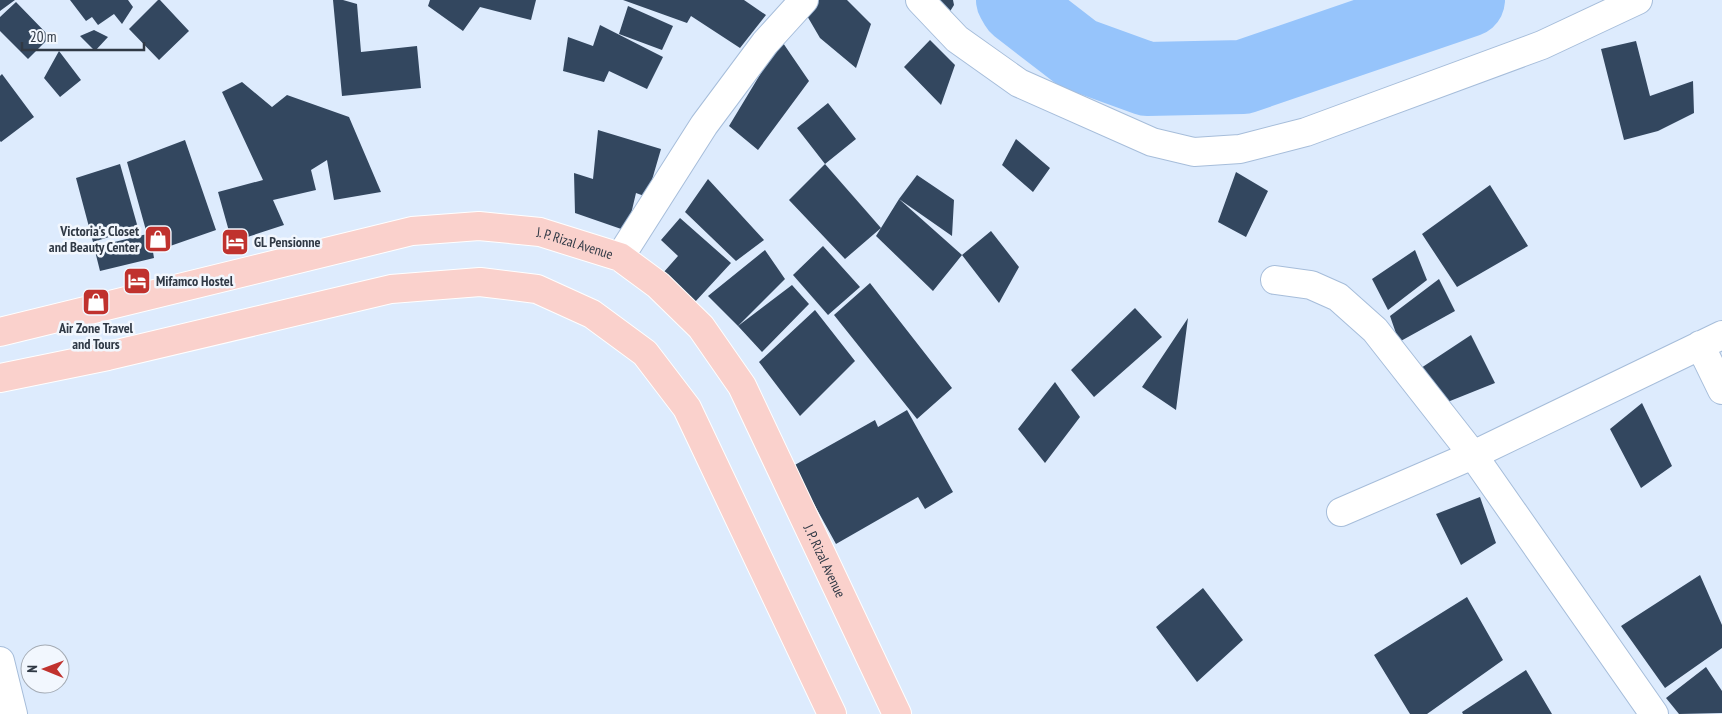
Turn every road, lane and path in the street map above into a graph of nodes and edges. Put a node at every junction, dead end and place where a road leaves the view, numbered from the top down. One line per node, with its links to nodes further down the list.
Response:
1 (804, 0): 4 (street)
2 (920, 0): 3 (street)
3 (1638, 0)
4 (620, 257): 6 (main road, J. P. Rizal Avenue); 15 (main road, J. P. Rizal Avenue)
5 (1275, 280): 10 (street)
6 (0, 332)
7 (1711, 340): 9 (street); 10 (street)
8 (0, 378): 14 (main road)
9 (1722, 390)
10 (1473, 455): 11 (street); 16 (street)
11 (1342, 512)
12 (0, 661): 13 (street)
13 (13, 714)
14 (832, 714)
15 (897, 714)
16 (1654, 714)

